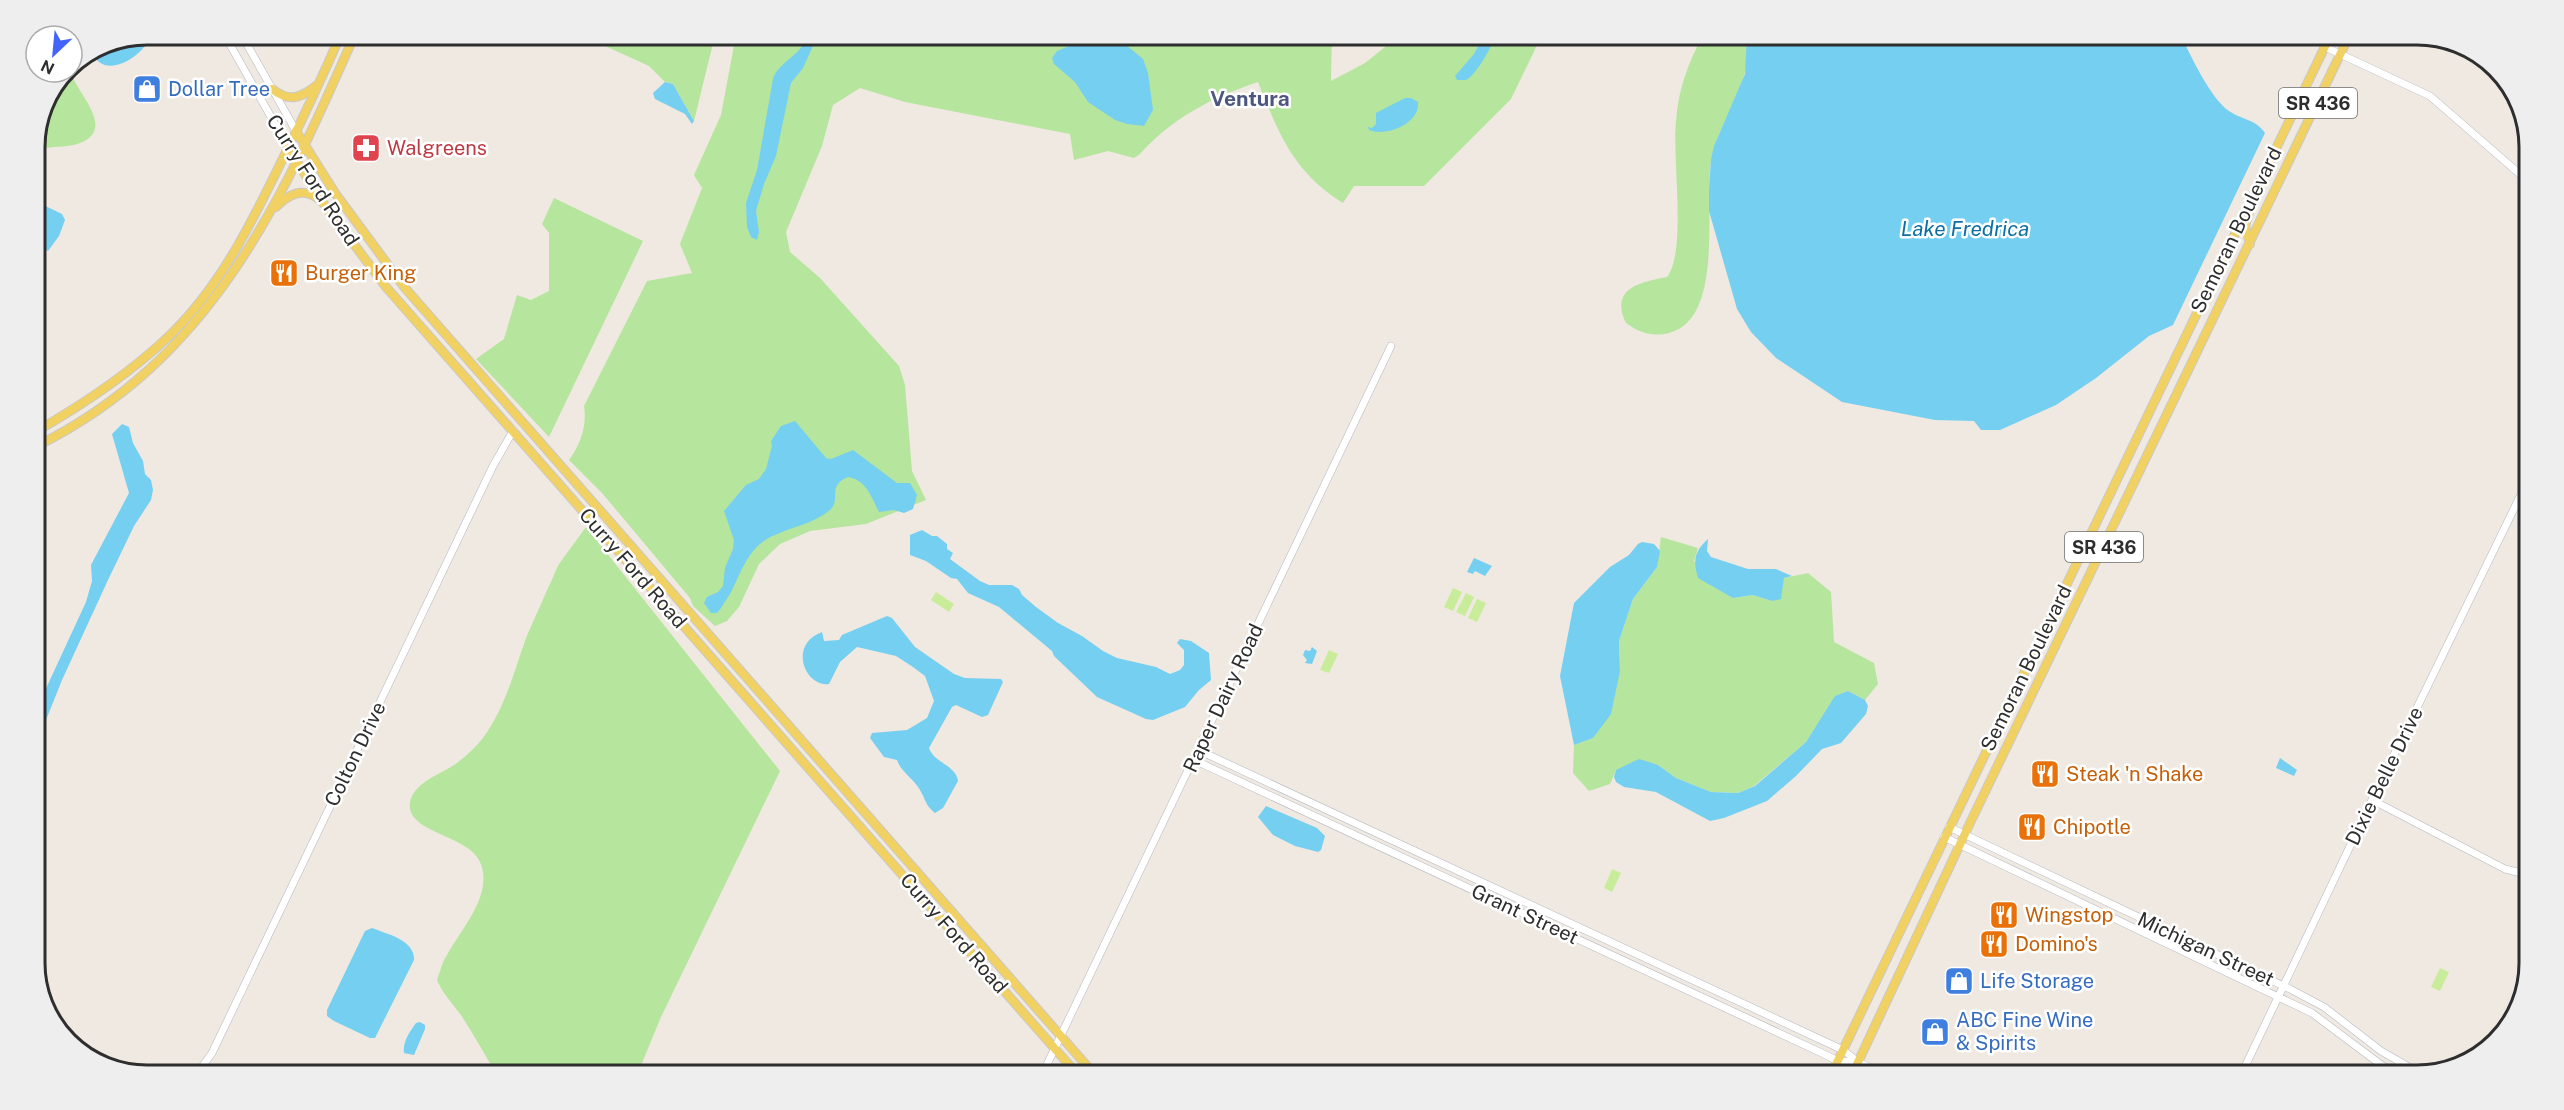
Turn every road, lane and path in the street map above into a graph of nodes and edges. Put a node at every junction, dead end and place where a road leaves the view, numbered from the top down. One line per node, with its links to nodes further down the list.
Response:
1 (230, 45): 12 (street, Curry Ford Road)
2 (247, 45): 9 (street, Curry Ford Road)
3 (336, 45): 8 (main road)
4 (349, 45): 11 (main road)
5 (2345, 45): 7 (main road, Semoran Boulevard / SR 436)
6 (2325, 47): 7 (street); 15 (main road, Semoran Boulevard / SR 436)
7 (2341, 55): 14 (street); 18 (main road, Semoran Boulevard / SR 436)
8 (318, 84): 9 (main road); 10 (main road)
9 (272, 89): 10 (street, Curry Ford Road)
10 (296, 131): 11 (main road, Curry Ford Road); 12 (main road)
11 (303, 144): 13 (main road); 25 (main road, Curry Ford Road)
12 (288, 147): 13 (main road, Curry Ford Road); 20 (main road)
13 (296, 160): 16 (main road, Curry Ford Road); 17 (main road)
14 (2519, 173)
15 (2254, 193): 18 (main road); 34 (main road, Semoran Boulevard / SR 436)
16 (320, 199): 17 (main road); 19 (main road, Curry Ford Road)
17 (271, 212): 23 (main road)
18 (2250, 244): 35 (main road, Semoran Boulevard / SR 436)
19 (426, 332): 25 (main road); 27 (main road, Curry Ford Road)
20 (169, 336): 22 (main road); 23 (main road)
21 (1391, 346): 31 (street, Raper Dairy Road)
22 (130, 370): 24 (main road); 26 (main road)
23 (150, 371): 24 (main road)
24 (111, 402): 28 (main road)
25 (517, 416): 30 (main road, Curry Ford Road)
26 (45, 426)
27 (513, 431): 30 (main road); 39 (main road, Curry Ford Road); 50 (street, Colton Drive)
28 (45, 441)
29 (2519, 499): 33 (street, Dixie Belle Drive)
30 (618, 531): 40 (main road, Curry Ford Road)
31 (1198, 750): 32 (street, Raper Dairy Road); 47 (street, Grant Street)
32 (1194, 760): 45 (street, Raper Dairy Road); 48 (street, Grant Street)
33 (2372, 800): 38 (street); 42 (street, Dixie Belle Drive)
34 (1949, 827): 35 (street, Michigan Street); 36 (main road, Semoran Boulevard / SR 436)
35 (1965, 835): 37 (main road, Semoran Boulevard / SR 436); 42 (street, Michigan Street)
36 (1944, 837): 37 (street, Michigan Street); 47 (main road, Semoran Boulevard / SR 436)
37 (1960, 845): 44 (street, Michigan Street); 49 (main road, Semoran Boulevard / SR 436)
38 (2519, 872)
39 (910, 884): 40 (main road); 41 (main road, Curry Ford Road)
40 (963, 925): 43 (main road, Curry Ford Road)
41 (965, 947): 43 (main road); 46 (main road, Curry Ford Road)
42 (2283, 986): 44 (street, Dixie Belle Drive); 59 (street, Michigan Street)
43 (1026, 996): 45 (main road, Curry Ford Road)
44 (2279, 996): 57 (street, Dixie Belle Drive); 58 (street, Michigan Street)
45 (1061, 1036): 46 (street, Raper Dairy Road); 53 (main road, Curry Ford Road)
46 (1055, 1049): 51 (street, Raper Dairy Road); 52 (main road, Curry Ford Road)
47 (1843, 1050): 48 (main road, Semoran Boulevard / SR 436); 49 (street, Grant Street)
48 (1838, 1061): 49 (street, Grant Street); 54 (main road, Semoran Boulevard / SR 436)
49 (1858, 1062): 55 (main road, Semoran Boulevard / SR 436); 56 (street, Grant Street)
50 (204, 1065)
51 (1047, 1065)
52 (1069, 1065)
53 (1086, 1065)
54 (1836, 1065)
55 (1857, 1065)
56 (1864, 1065)
57 (2246, 1065)
58 (2382, 1065)
59 (2405, 1065)

